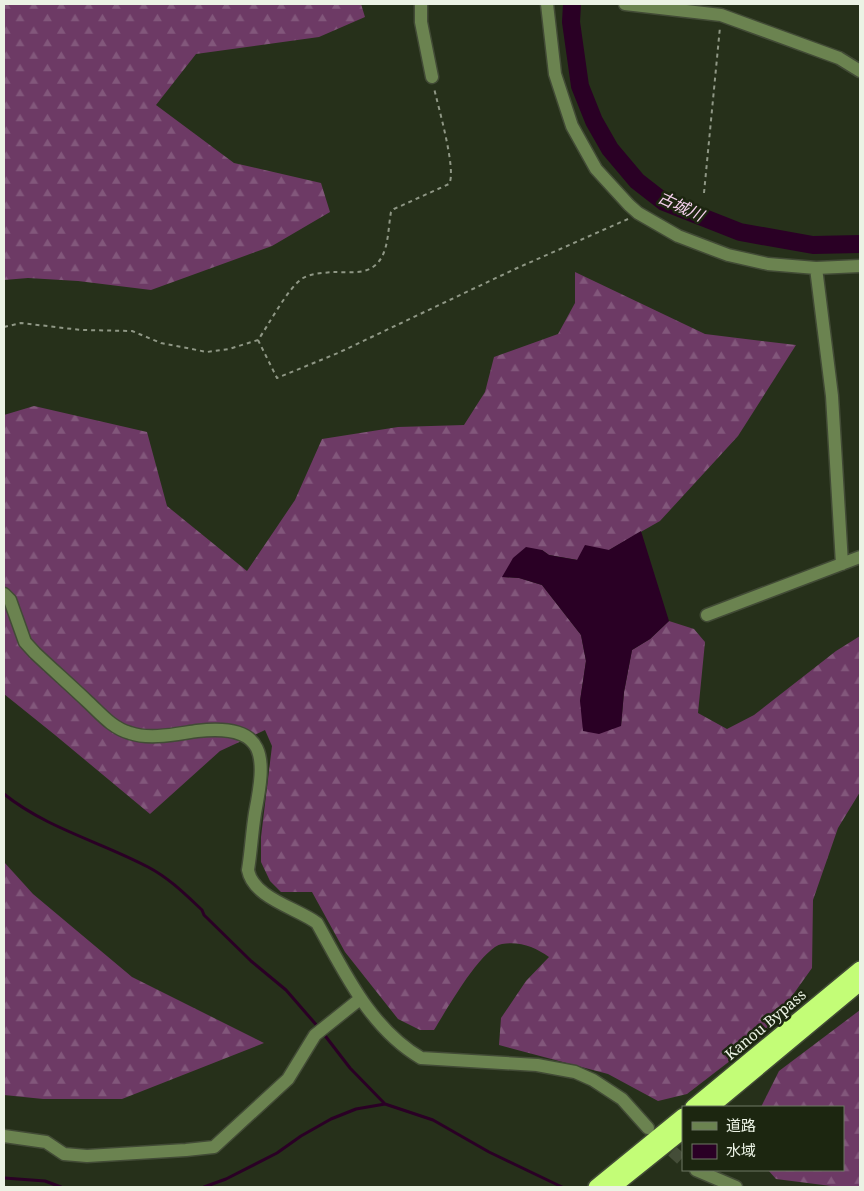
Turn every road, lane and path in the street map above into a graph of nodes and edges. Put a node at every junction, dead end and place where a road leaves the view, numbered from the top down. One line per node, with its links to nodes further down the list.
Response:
1 (421, 4): 6 (street)
2 (547, 4): 8 (street)
3 (625, 4): 4 (street)
4 (722, 9): 5 (street); 7 (path)
5 (860, 70)
6 (432, 77): 12 (path)
7 (704, 193)
8 (638, 213): 10 (street); 12 (path)
9 (860, 266): 10 (street)
10 (816, 268): 14 (street)
11 (4, 327): 12 (path)
12 (258, 340)
13 (860, 557): 14 (street)
14 (842, 564): 16 (street)
15 (4, 594): 19 (street)
16 (707, 615)
17 (860, 969): 20 (highway, Kanou Bypass)
18 (860, 983): 21 (highway, Kanou Bypass)
19 (360, 999): 23 (street); 25 (street)
20 (694, 1106)
21 (712, 1106)
22 (682, 1117): 27 (highway)
23 (648, 1128)
24 (682, 1132): 28 (highway)
25 (4, 1136)
26 (698, 1171): 29 (street)
27 (596, 1187)
28 (613, 1187)
29 (736, 1187)

